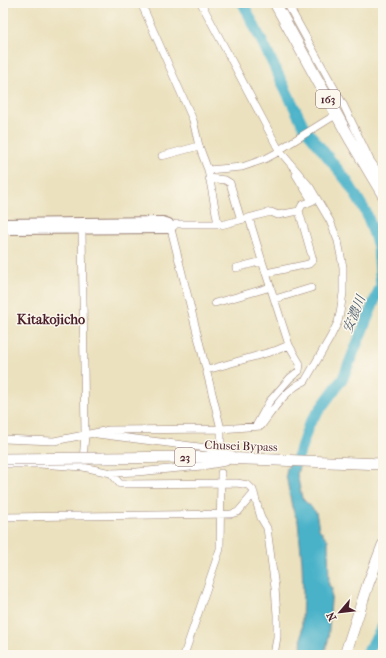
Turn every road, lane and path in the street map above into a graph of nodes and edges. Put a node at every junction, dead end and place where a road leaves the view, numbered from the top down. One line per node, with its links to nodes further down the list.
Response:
1 (141, 3): 6 (street)
2 (201, 3): 7 (street)
3 (275, 3): 5 (highway, 163)
4 (287, 3): 12 (street)
5 (334, 116): 7 (street); 13 (highway, 163)
6 (199, 146): 8 (street); 10 (street)
7 (280, 150): 9 (street); 10 (street)
8 (162, 156)
9 (287, 161): 14 (street); 31 (street)
10 (208, 170): 11 (street)
11 (209, 178): 16 (street); 18 (street)
12 (383, 179)
13 (383, 195)
14 (299, 211): 15 (street); 24 (street)
15 (249, 218): 16 (street); 22 (street)
16 (241, 220): 18 (street)
17 (3, 223): 19 (street)
18 (218, 224): 19 (street)
19 (171, 229): 21 (street); 30 (street)
20 (3, 230): 21 (street)
21 (82, 230): 34 (street)
22 (262, 261): 23 (street); 24 (street)
23 (236, 268)
24 (266, 273): 25 (street)
25 (271, 287): 27 (street); 28 (street)
26 (311, 288): 27 (street)
27 (275, 299): 29 (street)
28 (215, 303)
29 (289, 345): 30 (street); 31 (street)
30 (207, 370): 32 (street)
31 (256, 426): 32 (street)
32 (221, 429): 33 (street); 36 (street)
33 (94, 433): 34 (street); 38 (street)
34 (85, 434): 35 (street); 41 (street)
35 (3, 439)
36 (221, 445)
37 (3, 459): 38 (highway, Chusei Bypass / 23, bridge)
38 (248, 459): 40 (highway, Chusei Bypass / 23); 42 (street)
39 (3, 464): 41 (street)
40 (383, 464)
41 (83, 467): 42 (street)
42 (111, 473): 44 (street)
43 (221, 473): 44 (street)
44 (220, 483): 45 (street); 46 (street)
45 (254, 493): 46 (street); 50 (street)
46 (220, 514): 47 (street); 49 (street)
47 (3, 517)
48 (383, 545): 51 (highway)
49 (184, 655)
50 (274, 655)
51 (345, 655)

